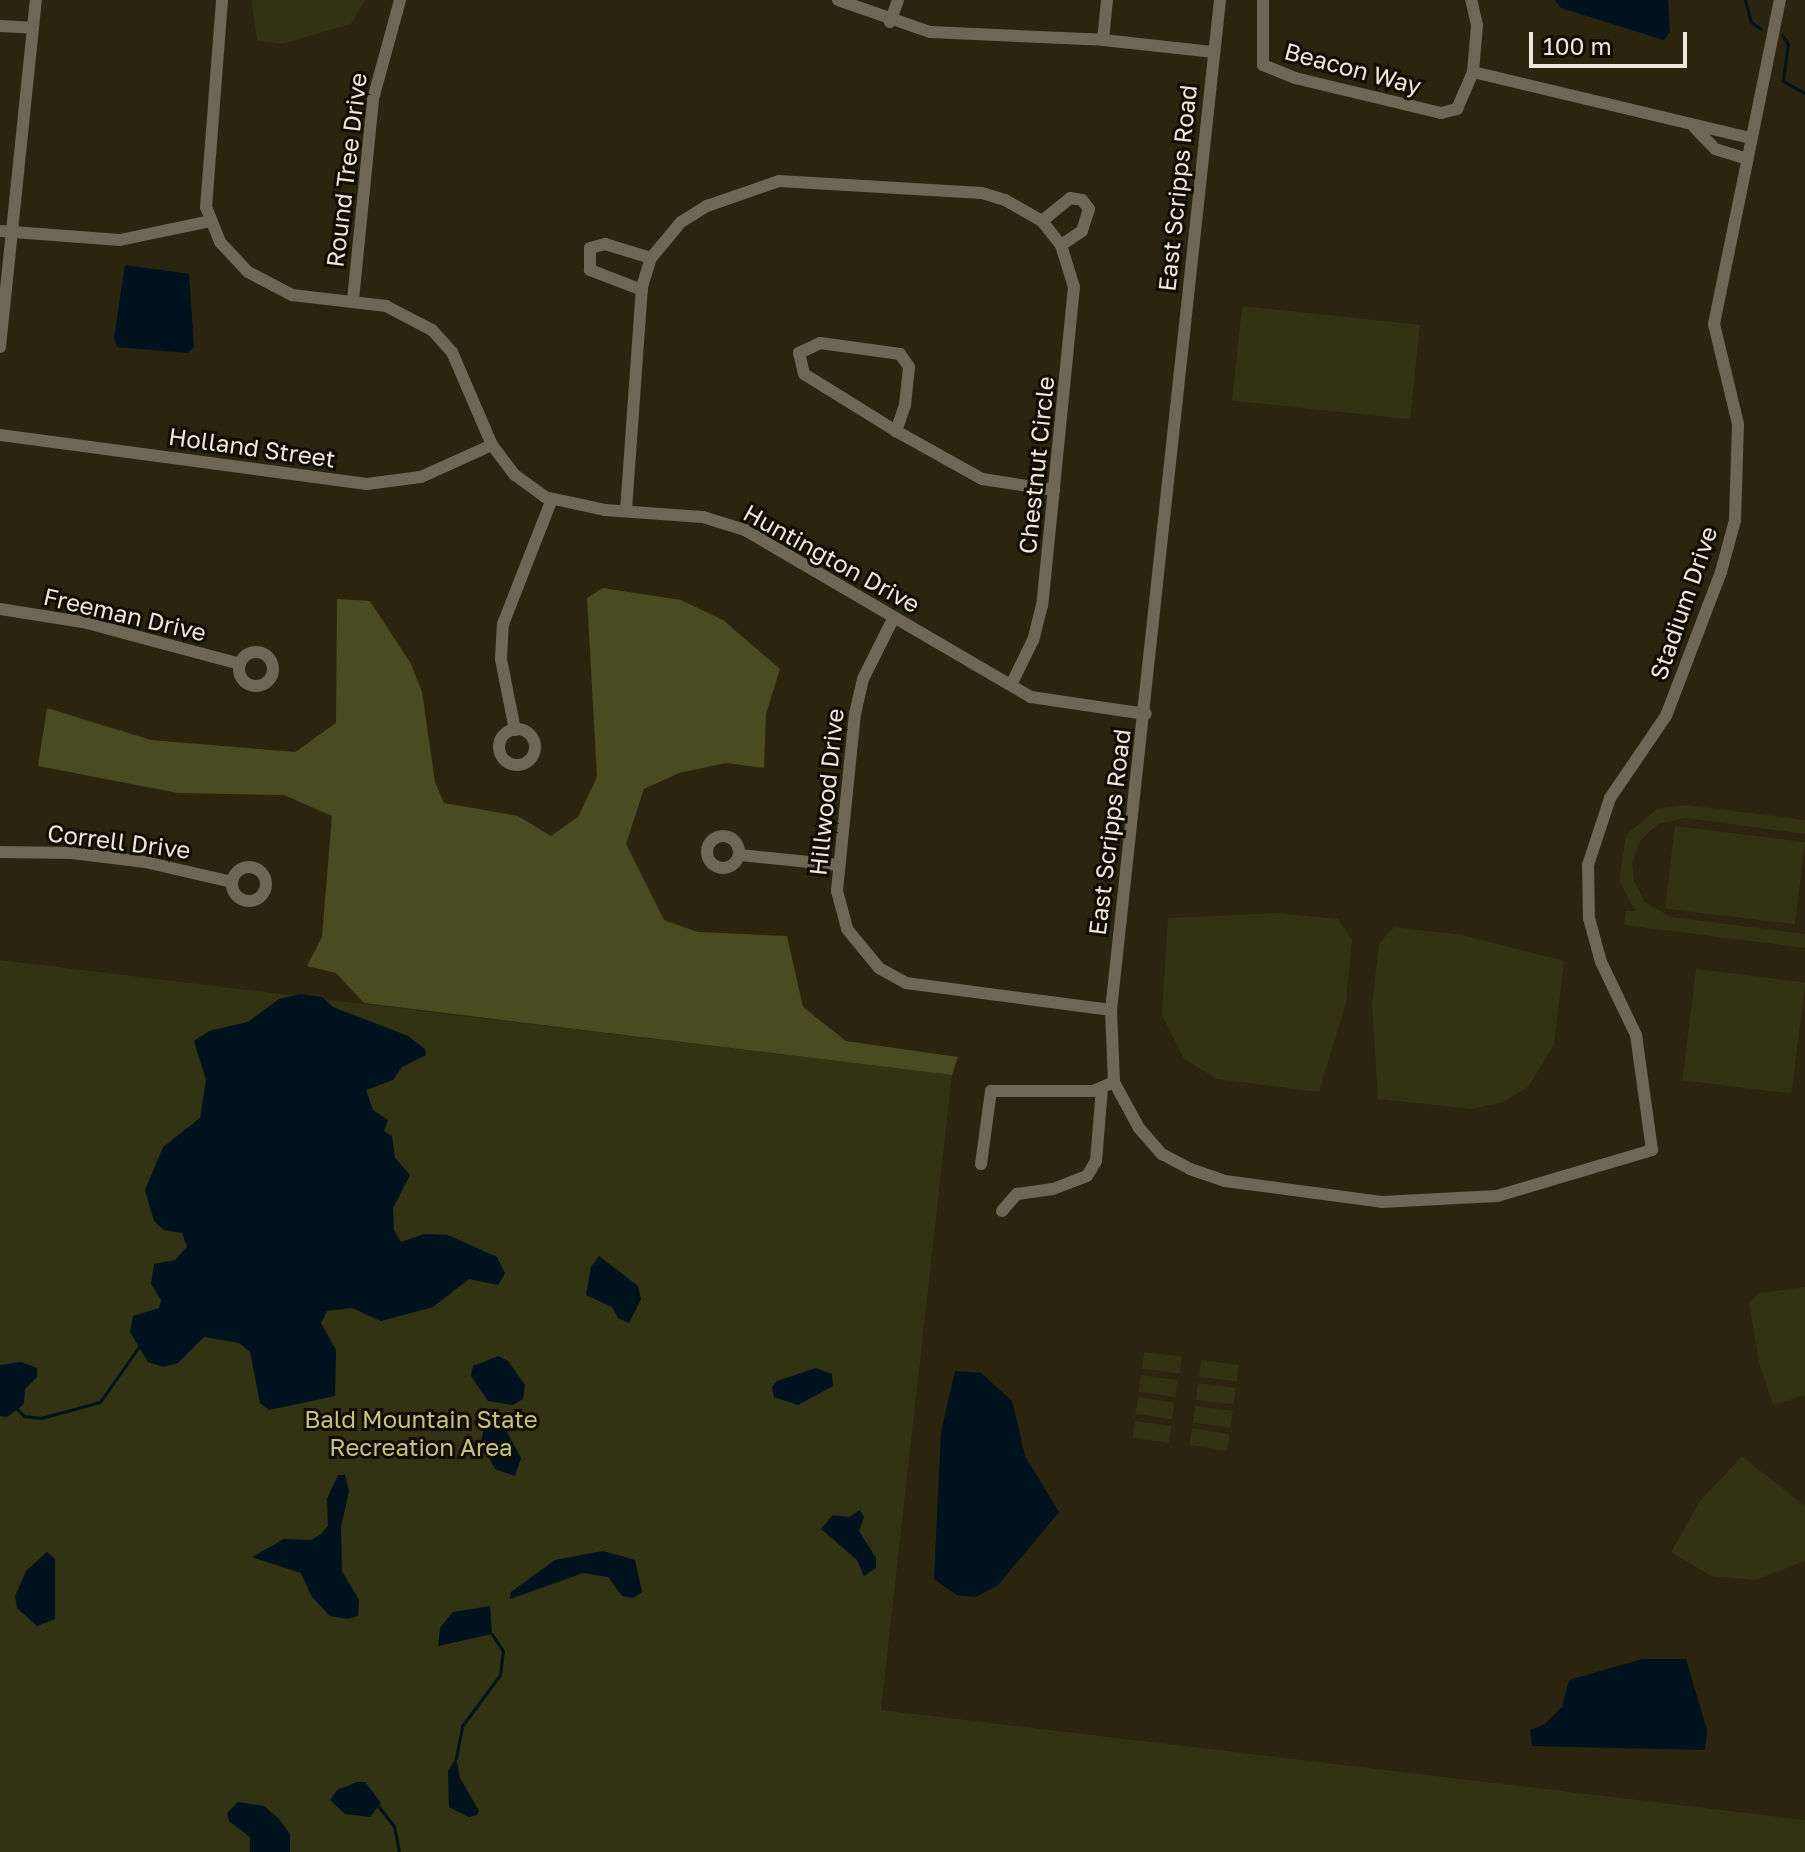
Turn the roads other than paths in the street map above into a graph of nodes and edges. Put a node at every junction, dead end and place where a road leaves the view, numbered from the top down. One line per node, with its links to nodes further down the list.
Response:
1 (36, 0): 13 (street)
2 (222, 0): 20 (street, Huntington Drive)
3 (400, 0): 26 (street, Round Tree Drive)
4 (838, 0): 11 (street)
5 (898, 0): 11 (street)
6 (1107, 0): 14 (street)
7 (1220, 0): 15 (street, East Scripps Road)
8 (1263, 0): 16 (street, Beacon Way)
9 (1471, 0): 16 (street, Beacon Way)
10 (1780, 0): 18 (street, Stadium Drive)
11 (890, 22): 14 (street)
12 (0, 26): 13 (street)
13 (33, 28): 22 (street)
14 (1103, 40): 15 (street)
15 (1214, 52): 38 (street, East Scripps Road)
16 (1473, 72): 17 (street)
17 (1695, 128): 18 (street); 19 (street)
18 (1751, 138): 19 (street, Stadium Drive)
19 (1747, 159): 47 (street, Stadium Drive)
20 (210, 221): 22 (street); 26 (street, Huntington Drive)
21 (1042, 221): 23 (street, Chestnut Circle); 23 (street); 24 (street, Chestnut Circle)
22 (6, 231): 27 (street)
23 (1061, 245): 31 (street, Chestnut Circle)
24 (651, 258): 25 (street, Chestnut Circle); 25 (street)
25 (642, 290): 33 (street, Chestnut Circle)
26 (353, 300): 30 (street, Huntington Drive)
27 (0, 347)
28 (896, 431): 28 (street); 31 (street)
29 (0, 435): 30 (street, Holland Street)
30 (492, 445): 32 (street, Huntington Drive)
31 (1054, 490): 37 (street, Chestnut Circle)
32 (552, 499): 33 (street, Huntington Drive); 39 (street)
33 (626, 510): 35 (street, Huntington Drive)
34 (0, 609): 36 (street, Freeman Drive)
35 (894, 617): 37 (street, Huntington Drive); 42 (street, Hillwood Drive)
36 (240, 664)
37 (1011, 685): 38 (street, Huntington Drive)
38 (1146, 714): 44 (street, East Scripps Road)
39 (515, 730)
40 (0, 852): 43 (street, Correll Drive)
41 (740, 855): 42 (street)
42 (838, 865): 44 (street, Hillwood Drive)
43 (232, 882)
44 (1111, 1010): 45 (street, East Scripps Road)
45 (1114, 1082): 46 (street); 47 (street, East Scripps Road)
46 (1102, 1088): 48 (street); 49 (street)
47 (1652, 1150)
48 (981, 1164)
49 (1002, 1211)

